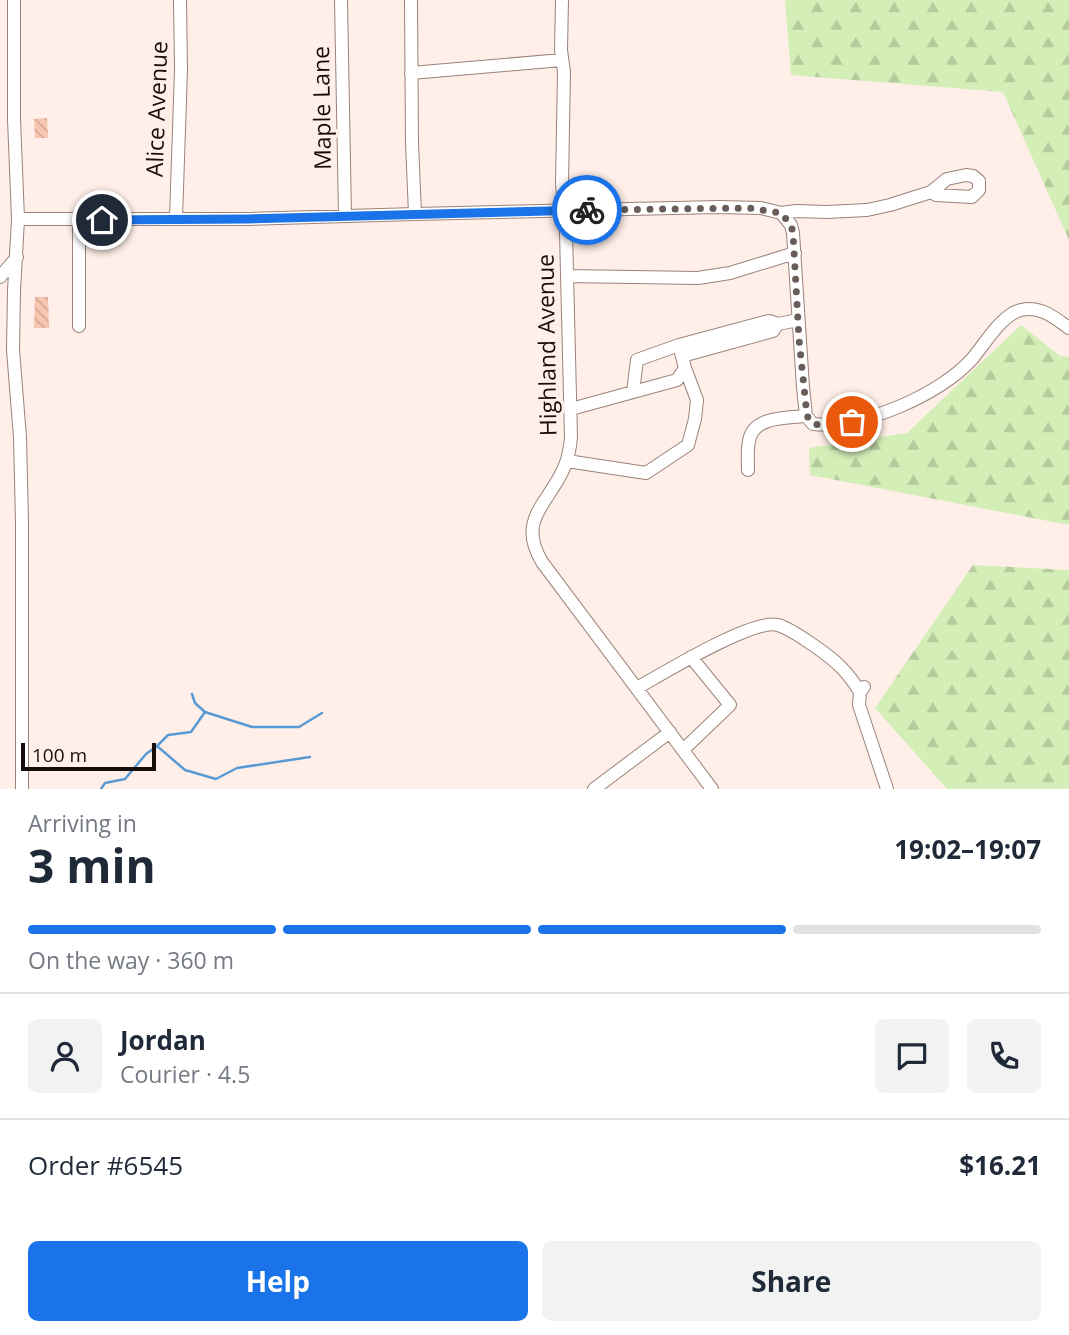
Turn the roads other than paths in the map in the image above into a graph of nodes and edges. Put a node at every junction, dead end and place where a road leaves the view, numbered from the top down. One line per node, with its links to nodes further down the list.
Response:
1 (13, 0): 6 (street)
2 (180, 0): 15 (street, Alice Avenue)
3 (341, 0): 13 (street, Maple Lane)
4 (411, 0): 8 (street)
5 (562, 0): 7 (street, Highland Avenue)
6 (8, 49): 14 (street)
7 (562, 60): 8 (street); 10 (street, Highland Avenue)
8 (411, 73): 12 (street)
9 (931, 192): 11 (street)
10 (564, 211): 11 (street); 12 (street); 19 (street, Highland Avenue)
11 (781, 213): 17 (street)
12 (415, 214): 13 (street)
13 (345, 216): 15 (street)
14 (18, 219): 16 (street); 18 (street)
15 (176, 219): 16 (street)
16 (79, 220): 22 (street)
17 (795, 253): 19 (street); 21 (street)
18 (17, 256): 20 (street); 35 (street)
19 (567, 276): 26 (street, Highland Avenue)
20 (0, 277)
21 (798, 320): 24 (street); 27 (street)
22 (79, 326)
23 (1069, 328): 27 (street)
24 (682, 357): 25 (street); 25 (street); 28 (street)
25 (633, 392): 26 (street)
26 (571, 409): 28 (street, Highland Avenue)
27 (807, 418): 29 (street)
28 (567, 461): 31 (street, Highland Avenue)
29 (748, 470)
30 (691, 657): 31 (street); 33 (street); 37 (street)
31 (637, 688): 32 (street, Highland Avenue)
32 (670, 732): 33 (street, Highland Avenue); 36 (street)
33 (683, 750): 34 (street, Highland Avenue)
34 (705, 787)
35 (22, 789)
36 (594, 789)
37 (887, 789)

